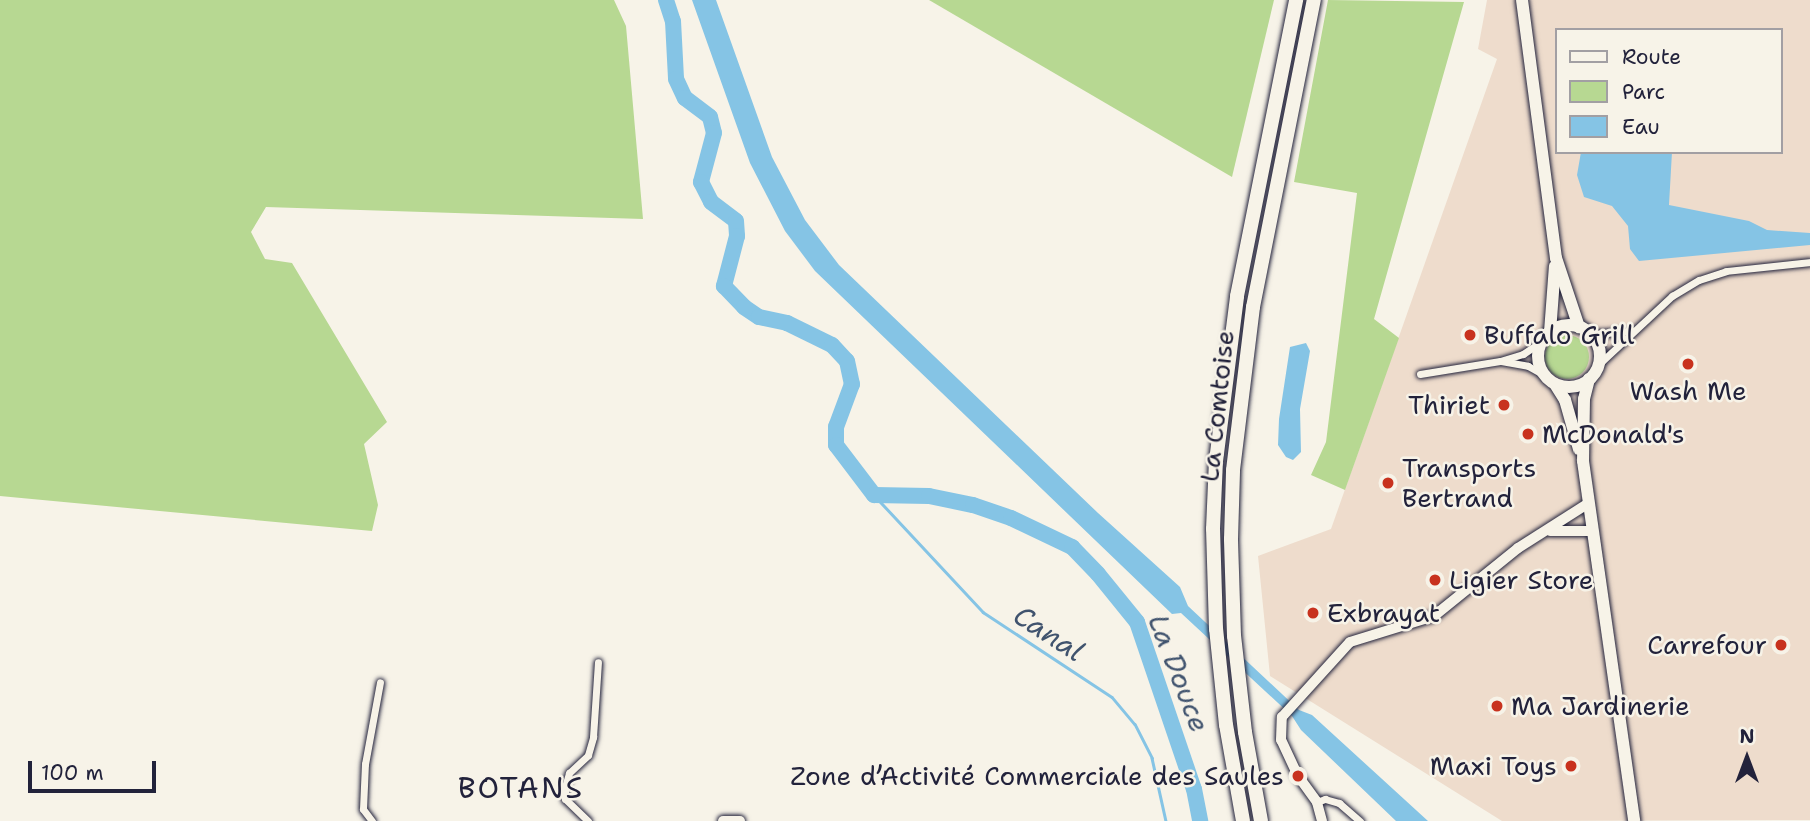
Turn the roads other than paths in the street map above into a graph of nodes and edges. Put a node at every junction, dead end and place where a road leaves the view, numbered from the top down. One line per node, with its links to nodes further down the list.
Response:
1 (1296, 0): 27 (highway, La Comtoise)
2 (1314, 0): 28 (highway, La Comtoise)
3 (1522, 0): 4 (main road)
4 (1556, 258): 6 (main road); 9 (main road)
5 (1810, 262): 7 (street)
6 (1579, 327): 8 (main road); 9 (main road)
7 (1634, 331): 8 (street); 11 (street)
8 (1591, 334): 11 (main road)
9 (1546, 337): 10 (street); 13 (main road)
10 (1500, 361): 12 (street); 13 (street)
11 (1599, 364): 14 (main road)
12 (1420, 374)
13 (1544, 374): 15 (main road)
14 (1589, 379): 15 (main road); 16 (main road)
15 (1555, 384): 16 (main road)
16 (1583, 461): 17 (main road)
17 (1589, 503): 18 (street); 19 (main road)
18 (1550, 531): 19 (street); 22 (street)
19 (1593, 531): 31 (main road)
20 (598, 662): 24 (street)
21 (380, 682): 23 (street)
22 (1317, 802): 29 (street); 30 (street)
23 (372, 821)
24 (588, 821)
25 (723, 821): 26 (street)
26 (740, 821)
27 (1243, 821)
28 (1261, 821)
29 (1322, 821)
30 (1360, 821)
31 (1634, 821)

